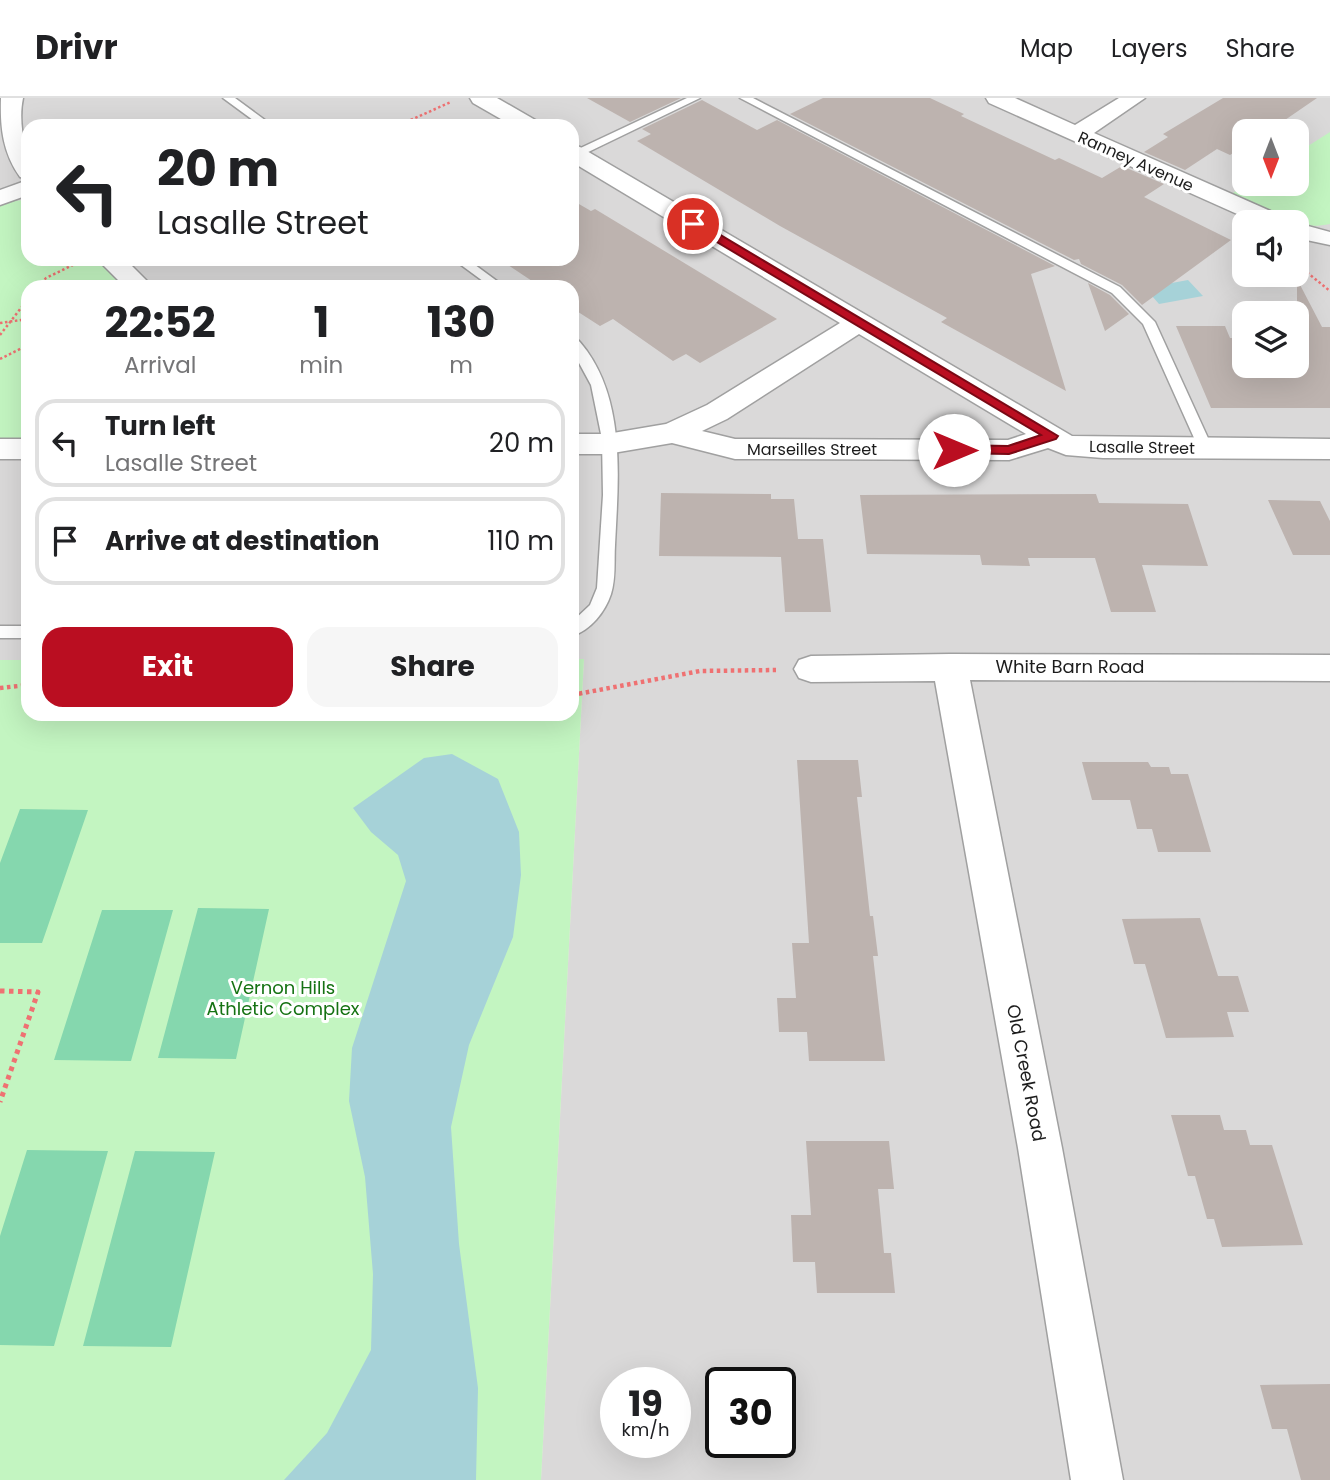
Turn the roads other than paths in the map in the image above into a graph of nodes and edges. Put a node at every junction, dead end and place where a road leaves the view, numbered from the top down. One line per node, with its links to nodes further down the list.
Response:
1 (12, 98): 13 (street)
2 (228, 98): 8 (lane)
3 (481, 98): 9 (street)
4 (695, 98): 11 (lane)
5 (746, 98): 31 (lane)
6 (998, 98): 10 (street, Ranney Avenue)
7 (1134, 98): 10 (street)
8 (258, 119)
9 (517, 119)
10 (1076, 134): 16 (street, Ranney Avenue)
11 (579, 151)
12 (579, 156): 23 (street, Lasalle Street)
13 (21, 162)
14 (21, 190): 15 (street)
15 (0, 198)
16 (1248, 210)
17 (1309, 235): 18 (street)
18 (1329, 244)
19 (118, 266): 21 (street)
20 (469, 266): 22 (lane)
21 (132, 280)
22 (489, 280)
23 (860, 322): 25 (street); 26 (street, Lasalle Street)
24 (579, 351): 28 (lane)
25 (672, 433): 26 (street, Marseilles Street); 28 (street, Marseilles Street)
26 (1052, 436): 31 (street, Lasalle Street)
27 (579, 444): 28 (street, Marseilles Street)
28 (607, 444): 33 (lane)
29 (0, 449): 30 (street)
30 (21, 449)
31 (1206, 449): 32 (street, Lasalle Street)
32 (1330, 449)
33 (579, 625)
34 (0, 632): 35 (lane)
35 (21, 632)
36 (950, 667): 37 (street, White Barn Road); 38 (street, White Barn Road); 39 (street, Old Creek Road)
37 (1330, 668)
38 (811, 669)
39 (1097, 1480)

